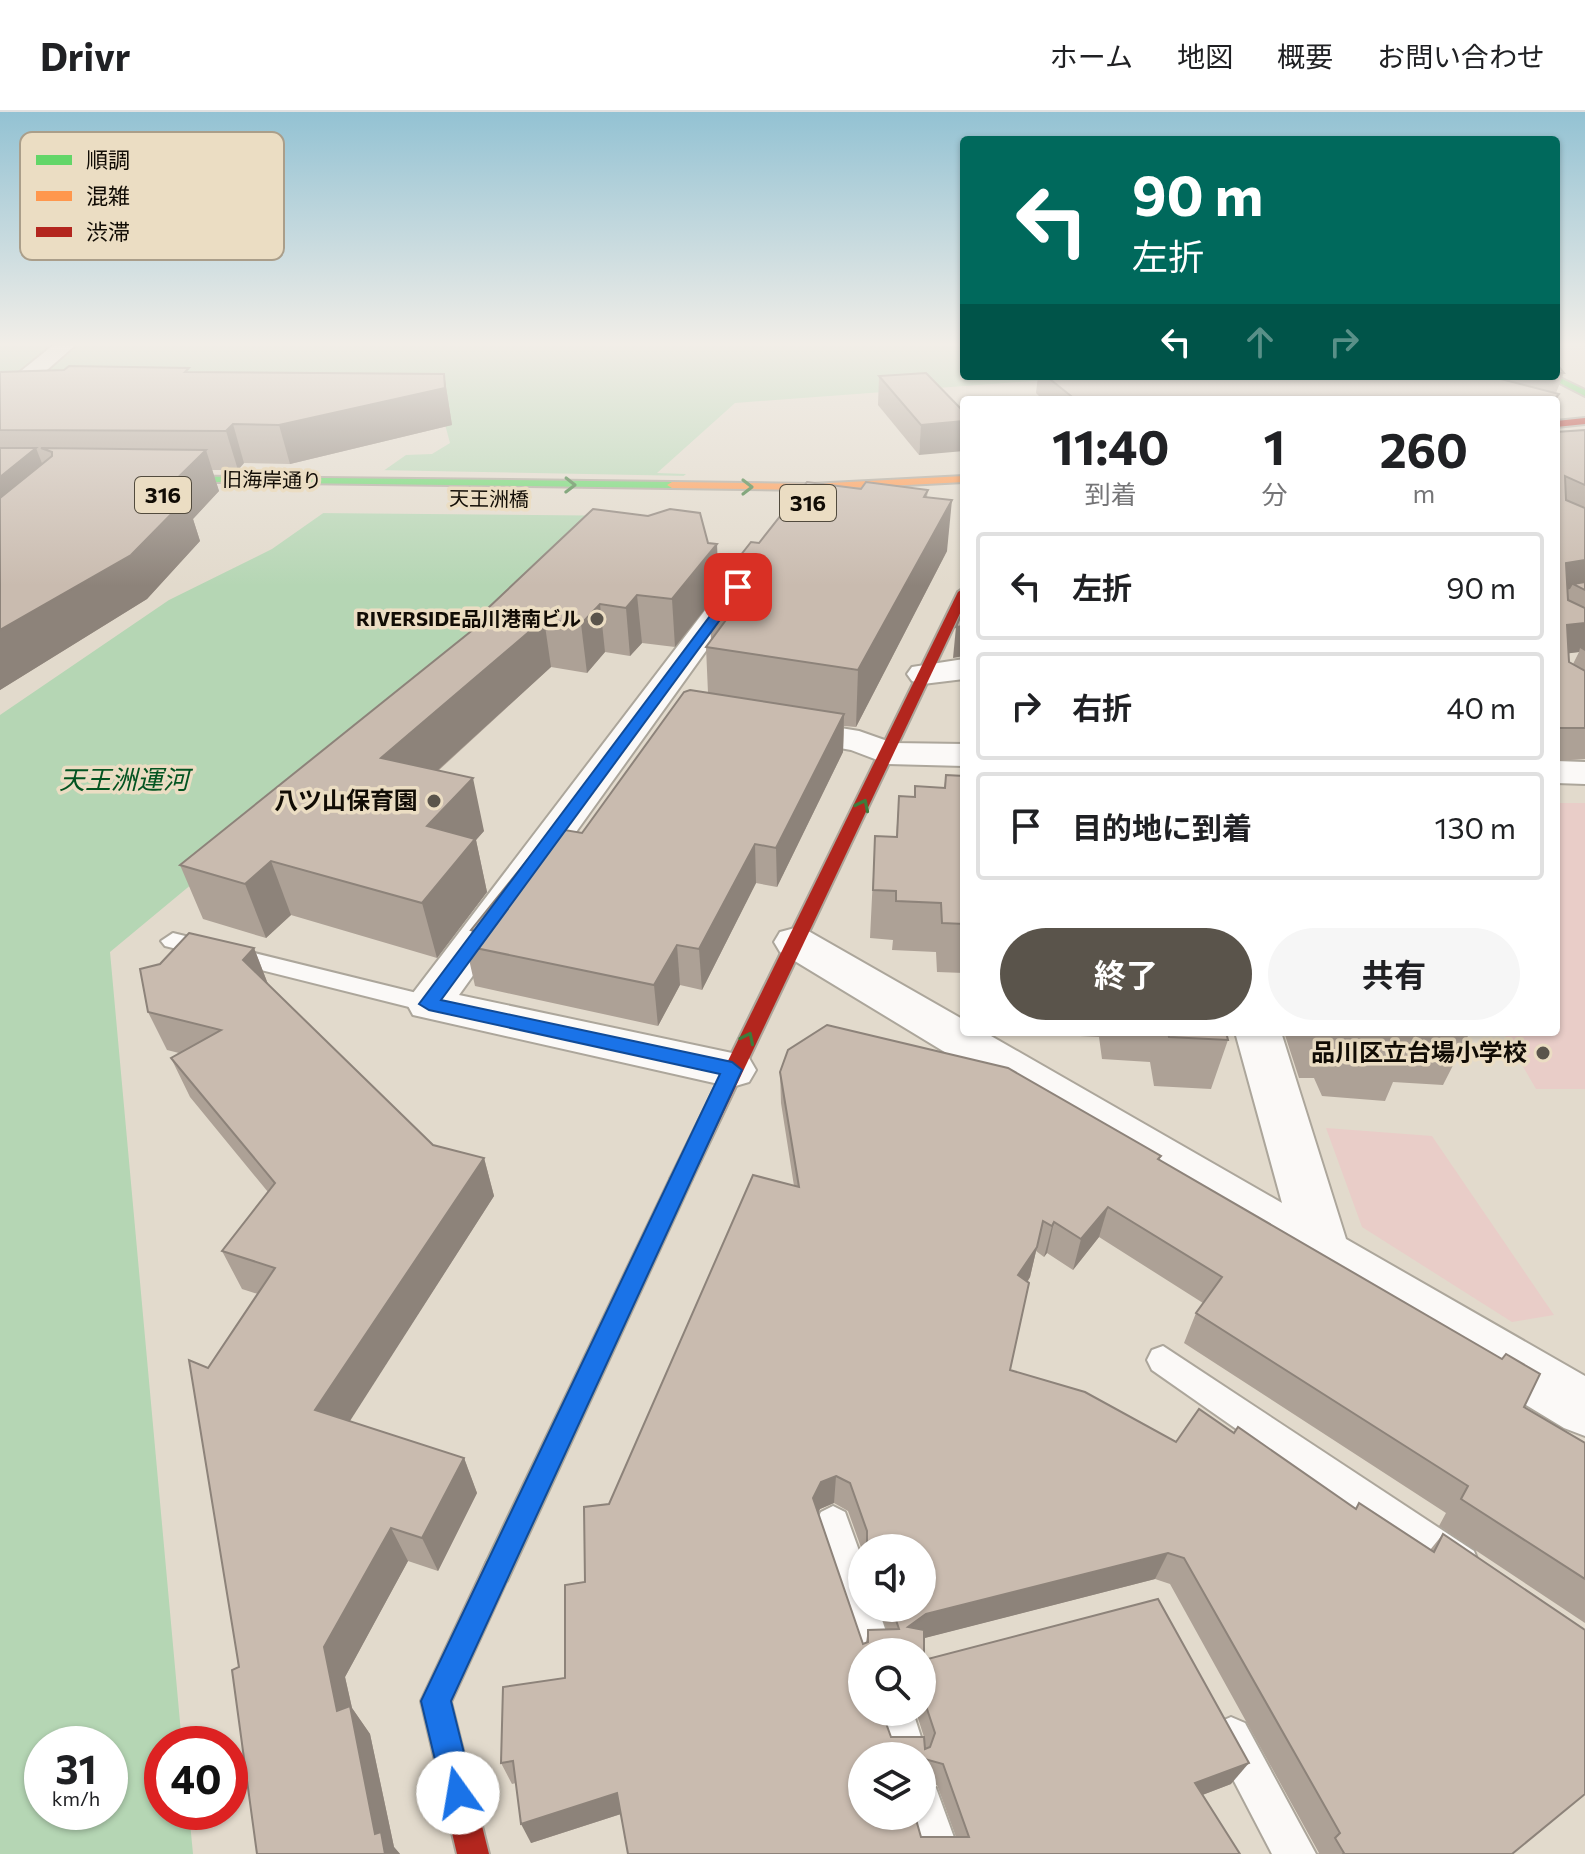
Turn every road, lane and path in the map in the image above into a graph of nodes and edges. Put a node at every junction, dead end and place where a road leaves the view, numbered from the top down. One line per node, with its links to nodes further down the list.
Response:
1 (1585, 438): 2 (main road)
2 (1560, 441)
3 (960, 479): 4 (main road, 天王洲橋 / 316, one-way to 3)
4 (352, 481): 5 (main road, 旧海岸通り / 316)
5 (326, 496): 7 (main road, 天王洲橋 / 316)
6 (960, 496): 7 (main road, 316)
7 (783, 528): 16 (street)
8 (960, 605): 10 (main road)
9 (960, 669): 10 (street)
10 (923, 674): 12 (main road)
11 (753, 724): 12 (street)
12 (888, 753): 13 (street); 15 (main road, one-way to 12)
13 (960, 755)
14 (173, 941): 16 (lane)
15 (795, 942): 18 (main road, one-way to 15); 19 (street)
16 (429, 1004): 18 (street)
17 (1259, 1036): 19 (street)
18 (732, 1070): 27 (main road)
19 (1324, 1255): 21 (street)
20 (1163, 1360): 23 (lane)
21 (1585, 1408)
22 (833, 1524): 24 (lane)
23 (1493, 1585)
24 (870, 1638)
25 (1215, 1707): 29 (lane)
26 (931, 1830): 28 (lane)
27 (473, 1854)
28 (939, 1854)
29 (1295, 1854)

